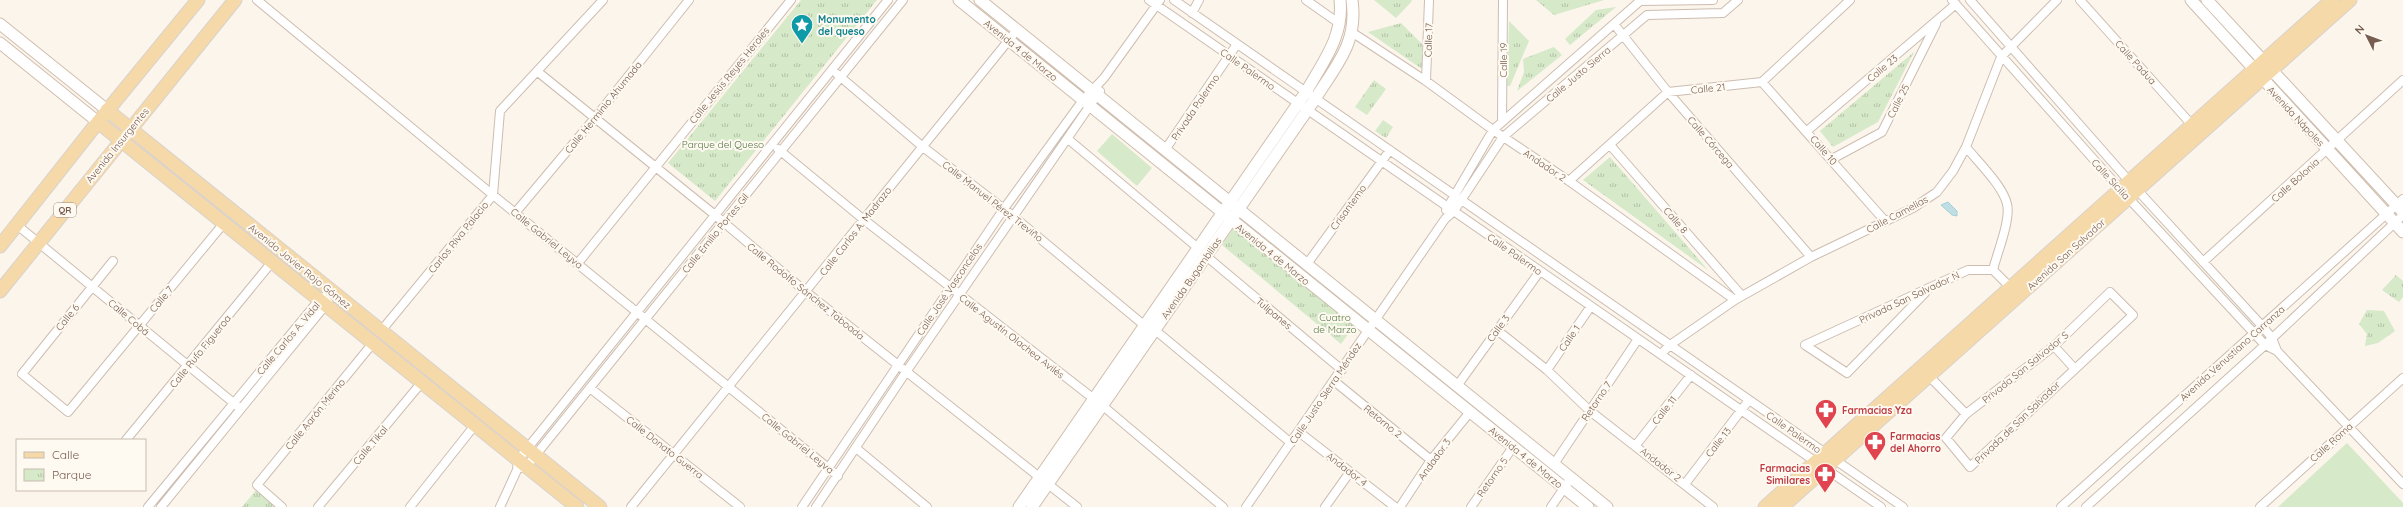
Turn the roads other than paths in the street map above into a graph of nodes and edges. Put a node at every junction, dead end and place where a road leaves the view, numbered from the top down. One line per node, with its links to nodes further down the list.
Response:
1 (198, 0): 58 (main road)
2 (235, 0): 63 (main road, Avenida Insurgentes / QR)
3 (257, 0): 83 (street, Calle Gabriel Leyva)
4 (603, 0): 48 (street, Carlos Riva Palacio)
5 (689, 0): 59 (street, Calle Herminio Ahumada)
6 (791, 0): 80 (street, Calle Jesús Reyes Heroles)
7 (888, 0): 46 (street, Calle Emilio Portes Gil)
8 (903, 0): 49 (street, Calle Emilio Portes Gil)
9 (959, 0): 40 (main road, Avenida 4 de Marzo)
10 (980, 0): 37 (main road, Avenida 4 de Marzo)
11 (1149, 0): 31 (street, Calle Palermo)
12 (1174, 0): 32 (street, Calle Palermo)
13 (1199, 0): 32 (street)
14 (1306, 0): 35 (street)
15 (1340, 0): 35 (main road, Avenida Bugambilias)
16 (1352, 0): 38 (main road, Avenida Bugambilias)
17 (1429, 0): 51 (street, Calle 17)
18 (1503, 0): 60 (street, Calle 19)
19 (1713, 0): 29 (street, Calle Justo Sierra)
20 (1738, 0): 39 (street, Calle Justo Sierra)
21 (1850, 0): 52 (street)
22 (1970, 0): 43 (street, Calle Sicilia)
23 (2057, 0): 43 (street, Calle Camelias)
24 (2080, 0): 62 (street, Calle Padua)
25 (2191, 0): 47 (main road, Avenida Nápoles)
26 (2207, 0): 47 (main road, Avenida Nápoles)
27 (2332, 0): 47 (main road, Avenida San Salvador)
28 (2350, 0): 47 (main road, Avenida San Salvador)
29 (1638, 1): 36 (street, Calle Justo Sierra)
30 (1954, 2): 33 (street, Calle 23); 45 (street, Calle Sicilia)
31 (1159, 3): 44 (street, Calle Palermo); 54 (street, Calle José Vasconcelos)
32 (1192, 13): 42 (street, Calle Palermo)
33 (1939, 20): 65 (street, Calle 23); 78 (street, Calle 25)
34 (0, 24): 58 (main road, Avenida Javier Rojo Gómez)
35 (1340, 24): 55 (main road, Avenida Bugambilias)
36 (1614, 24): 39 (street, Calle Córcega); 60 (street, Calle Justo Sierra)
37 (1017, 30): 40 (street, Calle Carlos A. Madrazo); 54 (main road, Avenida 4 de Marzo)
38 (1353, 33): 51 (street, Andador 2); 55 (main road, Avenida Bugambilias)
39 (1623, 35): 53 (street, Calle Córcega); 66 (street, Calle Justo Sierra)
40 (1008, 40): 56 (main road, Avenida 4 de Marzo); 72 (street, Calle Carlos A. Madrazo)
41 (0, 43): 61 (main road, Avenida Javier Rojo Gómez)
42 (1237, 44): 44 (street, Privada Palermo); 55 (street, Calle Palermo)
43 (2009, 46): 45 (street, Calle Camelias); 82 (street, Calle Sicilia)
44 (1229, 56): 57 (street, Calle Palermo); 74 (street, Privada Palermo)
45 (2001, 56): 73 (street, Calle Camelias); 82 (street, Calle Sicilia)
46 (832, 70): 49 (street, Calle Manuel Pérez Treviño); 70 (street, Calle Emilio Portes Gil)
47 (2262, 70): 62 (main road, Avenida San Salvador); 69 (main road, Avenida Nápoles); 76 (main road, Avenida Nápoles); 82 (main road, Avenida San Salvador)
48 (538, 72): 59 (street, Calle Rodolfo Sánchez Taboada); 83 (street, Carlos Riva Palacio)
49 (840, 78): 72 (street, Calle Manuel Pérez Treviño); 77 (street, Calle Emilio Portes Gil)
50 (2403, 80): 69 (street, Calle Bolonia)
51 (1426, 81): 64 (street, Andador 2)
52 (1762, 82): 53 (street, Calle 21); 65 (street, Calle 10)
53 (1668, 92): 71 (street); 103 (street, Calle Córcega)
54 (1095, 93): 56 (street, Calle José Vasconcelos); 74 (main road, Avenida 4 de Marzo)
55 (1311, 95): 57 (main road, Avenida Bugambilias); 75 (street, Calle Palermo)
56 (1087, 103): 67 (street, Calle José Vasconcelos); 88 (street, Calle José Vasconcelos); 94 (main road, Avenida 4 de Marzo)
57 (1303, 107): 79 (street, Calle Palermo); 86 (main road, Avenida Bugambilias)
58 (107, 110): 61 (main road); 63 (main road, Avenida Javier Rojo Gómez)
59 (594, 119): 80 (street, Calle Rodolfo Sánchez Taboada); 89 (street, Calle Herminio Ahumada)
60 (1502, 120): 64 (street, Calle Justo Sierra)
61 (98, 122): 68 (main road, Avenida Javier Rojo Gómez); 99 (main road)
62 (2192, 125): 82 (main road, Avenida San Salvador)
63 (130, 129): 68 (main road, Avenida Insurgentes / QR); 116 (main road, Avenida Javier Rojo Gómez)
64 (1493, 130): 66 (street, Andador 2); 84 (street, Calle Justo Sierra)
65 (1807, 131): 78 (street, Calle 10)
66 (1504, 137): 81 (street, Andador 2); 85 (street, Calle Justo Sierra)
67 (1068, 139): 93 (street, Calle José Vasconcelos); 102 (street, Tulipanes)
68 (121, 140): 98 (main road, Avenida Javier Rojo Gómez); 100 (main road, Avenida Insurgentes / QR)
69 (2337, 142): 76 (street, Calle Bolonia); 91 (main road, Avenida Nápoles)
70 (772, 144): 77 (street, Calle Agustín Olachea Avilés); 92 (street, Calle Emilio Portes Gil)
71 (1610, 145): 81 (street); 119 (street, Calle 8)
72 (923, 146): 88 (street, Calle Manuel Pérez Treviño); 95 (street, Calle Carlos A. Madrazo)
73 (1966, 147): 96 (street, Calle Camelias); 110 (street)
74 (1166, 150): 86 (main road, Avenida 4 de Marzo)
75 (1390, 150): 79 (street, Crisantemo); 84 (street, Calle Palermo)
76 (2328, 150): 90 (main road, Avenida Nápoles); 106 (street, Calle Bolonia)
77 (781, 151): 95 (street, Calle Agustín Olachea Avilés); 97 (street, Calle Emilio Portes Gil)
78 (1832, 159): 96 (street, Calle 10)
79 (1382, 161): 87 (street, Calle Palermo); 108 (street, Crisantemo)
80 (655, 167): 92 (street, Calle Rodolfo Sánchez Taboada); 107 (street, Calle Jesús Reyes Heroles)
81 (1569, 181): 119 (street, Andador 2)
82 (2129, 190): 106 (street, Calle Sicilia); 112 (main road, Avenida San Salvador); 131 (street, Calle Sicilia); 147 (main road, Avenida San Salvador)
83 (492, 195): 89 (street, Calle Gabriel Leyva); 130 (street, Carlos Riva Palacio)
84 (1454, 195): 85 (street, Calle Palermo); 87 (street, Calle Justo Sierra)
85 (1462, 200): 87 (street, Calle Justo Sierra); 135 (street, Calle Palermo)
86 (1234, 206): 94 (main road, Avenida Bugambilias); 108 (main road, Avenida 4 de Marzo)
87 (1450, 209): 109 (street, Calle Palermo); 124 (street, Calle Justo Sierra Méndez)
88 (1003, 210): 93 (street, Calle Manuel Pérez Treviño); 113 (street, Calle José Vasconcelos)
89 (515, 213): 107 (street, Calle Gabriel Leyva)
90 (2386, 214): 91 (main road, Avenida Nápoles); 126 (street, Avenida Venustiano Carranza)
91 (2401, 214): 132 (street, Avenida Venustiano Carranza)
92 (715, 215): 97 (street, Calle Rodolfo Sánchez Taboada); 122 (street, Calle Emilio Portes Gil)
93 (1013, 216): 118 (street, Calle José Vasconcelos); 127 (street, Calle Manuel Pérez Treviño)
94 (1227, 216): 102 (main road, Avenida Bugambilias); 128 (main road, Avenida 4 de Marzo)
95 (863, 219): 113 (street, Calle Agustín Olachea Avilés); 117 (street, Calle Carlos A. Madrazo)
96 (1885, 221): 103 (street, Calle Camelias)
97 (724, 222): 117 (street, Calle Rodolfo Sánchez Taboada); 123 (street, Calle Emilio Portes Gil)
98 (224, 223): 105 (main road, Avenida Javier Rojo Gómez); 125 (street, Calle 7)
99 (17, 225): 100 (street, Calle Cobá); 101 (main road)
100 (39, 243): 111 (street, Calle Cobá); 115 (main road, Avenida Insurgentes / QR)
101 (0, 246)
102 (1202, 252): 127 (main road, Avenida Bugambilias); 143 (street, Tulipanes)
103 (1811, 257): 119 (street, Calle Camelias)
104 (113, 260): 111 (street, Calle 6)
105 (272, 262): 120 (main road, Avenida Javier Rojo Gómez); 141 (street, Calle Rufo Figueroa)
106 (2203, 262): 126 (street, Calle Sicilia)
107 (578, 263): 122 (street, Calle Gabriel Leyva)
108 (1307, 264): 124 (main road, Avenida 4 de Marzo)
109 (1540, 270): 121 (street, Calle Palermo); 129 (street, Calle 3)
110 (1993, 270): 112 (street); 114 (street, Privada San Salvador N)
111 (92, 286): 125 (street, Calle Cobá); 160 (street, Calle 6)
112 (2010, 287): 175 (main road, Avenida San Salvador)
113 (951, 289): 118 (street, Calle Agustín Olachea Avilés); 140 (street, Calle José Vasconcelos)
114 (1928, 289): 114 (street, Privada San Salvador N)
115 (0, 291)
116 (333, 292): 120 (street, Calle Carlos A. Vidal); 130 (main road, Avenida Javier Rojo Gómez)
117 (806, 292): 140 (street, Calle Rodolfo Sánchez Taboada); 151 (street, Calle Carlos A. Madrazo)
118 (960, 296): 145 (street, Calle José Vasconcelos); 155 (street, Calle Agustín Olachea Avilés)
119 (1739, 298): 135 (street, Calle Camelias)
120 (323, 303): 134 (main road, Avenida Javier Rojo Gómez); 156 (street, Calle Carlos A. Vidal); 157 (street, Calle Carlos A. Vidal)
121 (1591, 306): 133 (street, Calle Palermo); 144 (street, Calle 1)
122 (637, 312): 123 (street, Calle Gabriel Leyva); 172 (street, Calle Emilio Portes Gil)
123 (646, 318): 151 (street, Calle Gabriel Leyva); 153 (street, Calle Emilio Portes Gil)
124 (1376, 320): 128 (street, Calle Justo Sierra Méndez); 152 (main road, Avenida 4 de Marzo)
125 (139, 325): 141 (street, Calle Cobá); 160 (street, Calle 7)
126 (2263, 327): 131 (street, Avenida Venustiano Carranza); 132 (street, Calle Sicilia)
127 (1150, 328): 155 (main road, Avenida Bugambilias); 168 (street, Calle Manuel Pérez Treviño)
128 (1368, 330): 143 (street, Calle Justo Sierra Méndez); 161 (main road, Avenida 4 de Marzo)
129 (1497, 330): 144 (street, Andador 2); 152 (street, Calle 3)
130 (381, 331): 172 (main road, Avenida Javier Rojo Gómez)
131 (2254, 334): 136 (street, Calle Sicilia); 216 (street, Avenida Venustiano Carranza)
132 (2272, 338): 136 (street, Avenida Venustiano Carranza); 138 (street, Calle Sicilia)
133 (1638, 339): 139 (street, Calle Palermo); 158 (street, Retorno 7)
134 (373, 343): 150 (main road, Avenida Javier Rojo Gómez); 188 (street, Calle Aarón Merino)
135 (1670, 345): 139 (street, Calle Camelias); 154 (street, Calle Palermo)
136 (2265, 345): 138 (street, Calle Sicilia); 217 (street, Avenida Venustiano Carranza)
137 (2054, 346): 142 (street); 142 (street, Privada San Salvador S); 162 (street, Privada San Salvador S)
138 (2277, 351): 164 (street, Calle Sicilia)
139 (1661, 354): 146 (street, Calle Palermo)
140 (898, 365): 145 (street, Calle Rodolfo Sánchez Taboada); 178 (street, Calle José Vasconcelos)
141 (188, 366): 156 (street, Calle Cobá); 167 (street, Calle Rufo Figueroa)
142 (2074, 368): 166 (street, Privada de San Salvador)
143 (1342, 370): 149 (street, Calle Justo Sierra Méndez)
144 (1546, 370): 158 (street, Andador 2)
145 (906, 372): 171 (street, Calle José Vasconcelos); 182 (street, Calle Rodolfo Sánchez Taboada)
146 (1691, 375): 159 (street, Calle Palermo); 169 (street, Calle 11)
147 (1929, 376): 162 (street); 175 (main road, Avenida San Salvador)
148 (2403, 378): 164 (street, Calle Roma)
149 (1334, 381): 165 (street, Calle Justo Sierra Méndez); 174 (street, Retorno 2)
150 (422, 382): 163 (main road, Avenida Javier Rojo Gómez); 189 (street, Calle Tikal)
151 (729, 386): 173 (street, Calle Carlos A. Madrazo); 178 (street, Calle Gabriel Leyva)
152 (1457, 386): 176 (main road, Avenida 4 de Marzo)
153 (590, 388): 172 (street, Calle Emilio Portes Gil); 173 (street, Calle Donato Guerra)
154 (1749, 400): 159 (street, Calle 13); 175 (street, Calle Palermo)
155 (1098, 402): 182 (main road, Avenida Bugambilias); 202 (street, Calle Agustín Olachea Avilés)
156 (233, 403): 157 (street, Calle Cobá); 186 (street, Calle Carlos A. Vidal)
157 (241, 409): 187 (street, Calle Carlos A. Vidal)
158 (1590, 411): 169 (street, Andador 2); 176 (street, Retorno 7)
159 (1742, 411): 175 (street, Calle Palermo); 183 (street, Calle 13)
160 (68, 412)
161 (1470, 412): 170 (main road, Avenida 4 de Marzo); 174 (street, Andador 3)
162 (1966, 414): 166 (street, Privada San Salvador S)
163 (475, 425): 177 (main road, Avenida Javier Rojo Gómez); 190 (street)
164 (2349, 426): 184 (street, Calle Sicilia); 218 (street, Calle Roma)
165 (1299, 432): 168 (street, Calle Justo Sierra Méndez); 179 (street, Andador 4)
166 (1946, 438)
167 (127, 439)
168 (1291, 443): 203 (street, Calle Justo Sierra Méndez)
169 (1636, 445): 183 (street, Andador 2)
170 (1513, 447): 185 (main road, Avenida 4 de Marzo); 207 (street, Retorno 5)
171 (856, 448): 180 (street, Calle José Vasconcelos); 198 (street)
172 (531, 452): 177 (street, Calle Emilio Portes Gil); 193 (main road, Avenida Javier Rojo Gómez)
173 (673, 454): 194 (street, Calle Carlos A. Madrazo); 195 (street, Calle Donato Guerra)
174 (1431, 460): 206 (street, Andador 3)
175 (1825, 460): 212 (main road, Avenida San Salvador); 213 (main road, Avenida San Salvador); 214 (street, Calle Palermo); 215 (street, Calle Palermo)
176 (1554, 464): 181 (main road, Avenida 4 de Marzo)
177 (521, 466): 191 (street, Calle Emilio Portes Gil); 192 (main road, Avenida Javier Rojo Gómez)
178 (829, 469): 180 (street, Calle Gabriel Leyva); 196 (street, Calle José Vasconcelos)
179 (1350, 472): 204 (street); 205 (street, Andador 4)
180 (838, 476): 197 (street, Calle José Vasconcelos)
181 (1571, 478): 185 (street); 210 (main road, Avenida 4 de Marzo)
182 (1044, 480): 199 (main road, Avenida Bugambilias); 200 (main road, Avenida Bugambilias); 201 (street, Calle Rodolfo Sánchez Taboada)
183 (1685, 484): 211 (street, Andador 2)
184 (2403, 484)
185 (1564, 488): 208 (street); 209 (main road, Avenida 4 de Marzo)
186 (148, 507)
187 (161, 507)
188 (282, 507)
189 (318, 507)
190 (410, 507)
191 (500, 507)
192 (577, 507)
193 (600, 507)
194 (632, 507)
195 (740, 507)
196 (802, 507)
197 (816, 507)
198 (927, 507)
199 (1019, 507)
200 (1032, 507)
201 (1077, 507)
202 (1223, 507)
203 (1246, 507)
204 (1325, 507)
205 (1395, 507)
206 (1400, 507)
207 (1471, 507)
208 (1551, 507)
209 (1588, 507)
210 (1607, 507)
211 (1713, 507)
212 (1765, 507)
213 (1782, 507)
214 (1881, 507)
215 (1903, 507)
216 (2061, 507)
217 (2086, 507)
218 (2260, 507)

